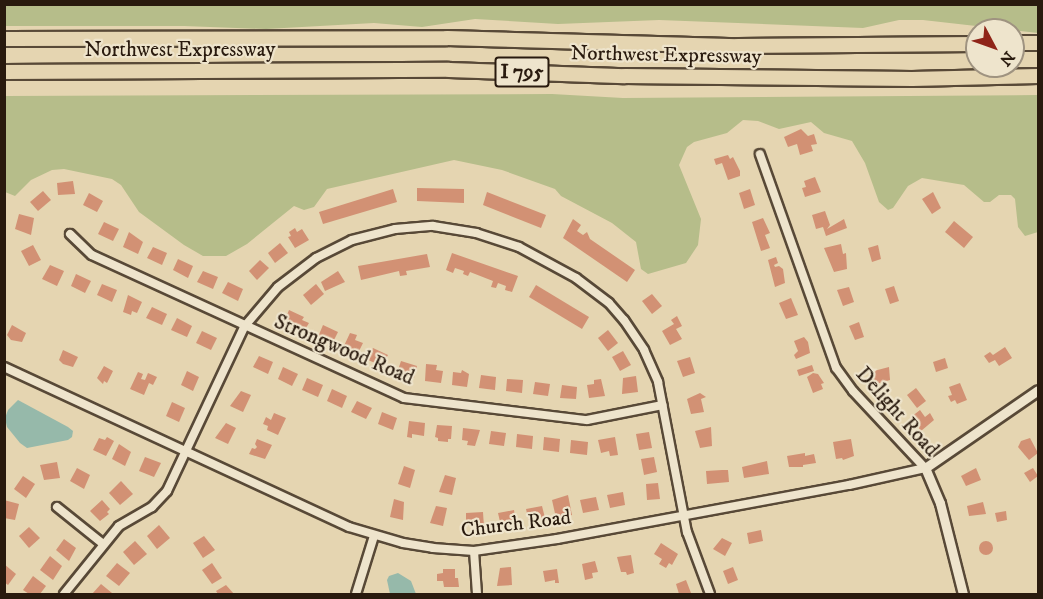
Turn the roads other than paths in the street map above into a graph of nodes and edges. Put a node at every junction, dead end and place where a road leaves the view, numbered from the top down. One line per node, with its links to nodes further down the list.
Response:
1 (4, 39): 2 (highway, Northwest Expressway / I 795)
2 (965, 44)
3 (4, 72): 4 (highway, Northwest Expressway / I 795)
4 (1038, 76)
5 (760, 154): 12 (street, Delight Road)
6 (70, 234): 7 (street, Strongwood Road)
7 (244, 327): 10 (street, Strongwood Road); 10 (street); 11 (street)
8 (4, 368): 11 (street, Church Road)
9 (1038, 390): 12 (street, Church Road)
10 (663, 405): 14 (street)
11 (186, 451): 15 (street, Church Road); 16 (street)
12 (925, 468): 14 (street, Church Road); 22 (street, Delight Road)
13 (57, 507): 16 (street)
14 (684, 514): 17 (street, Church Road); 21 (street)
15 (374, 536): 17 (street, Church Road); 19 (street)
16 (103, 544): 18 (street)
17 (474, 550): 20 (street)
18 (64, 594)
19 (356, 594)
20 (477, 594)
21 (710, 594)
22 (963, 594)

